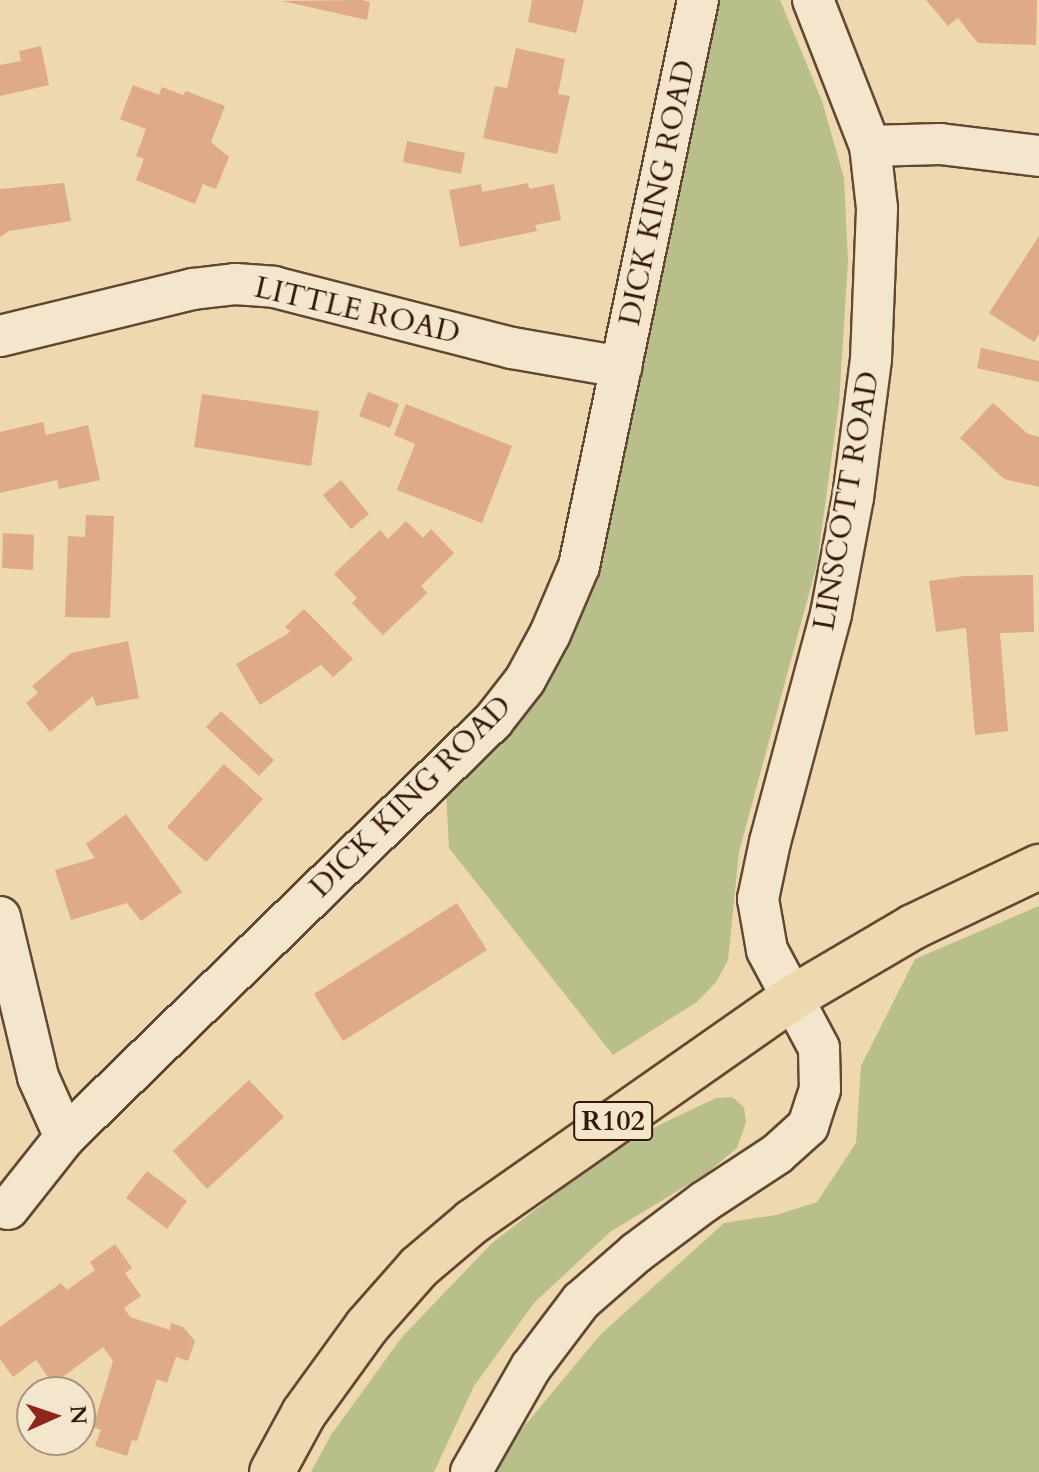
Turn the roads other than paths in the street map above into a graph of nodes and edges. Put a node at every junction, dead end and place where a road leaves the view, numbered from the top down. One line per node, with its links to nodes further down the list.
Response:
1 (698, 0): 6 (street, DICK KING ROAD)
2 (813, 0): 3 (street, LINSCOTT ROAD)
3 (870, 146): 4 (street); 9 (street, LINSCOTT ROAD)
4 (1039, 156)
5 (0, 336): 6 (street, LITTLE ROAD)
6 (621, 367): 10 (street, DICK KING ROAD)
7 (1039, 867): 9 (main road, R102)
8 (0, 917): 10 (street)
9 (792, 998): 12 (main road, R102); 13 (street, LINSCOTT ROAD)
10 (65, 1137): 11 (street, DICK KING ROAD)
11 (8, 1209)
12 (272, 1472)
13 (471, 1472)

